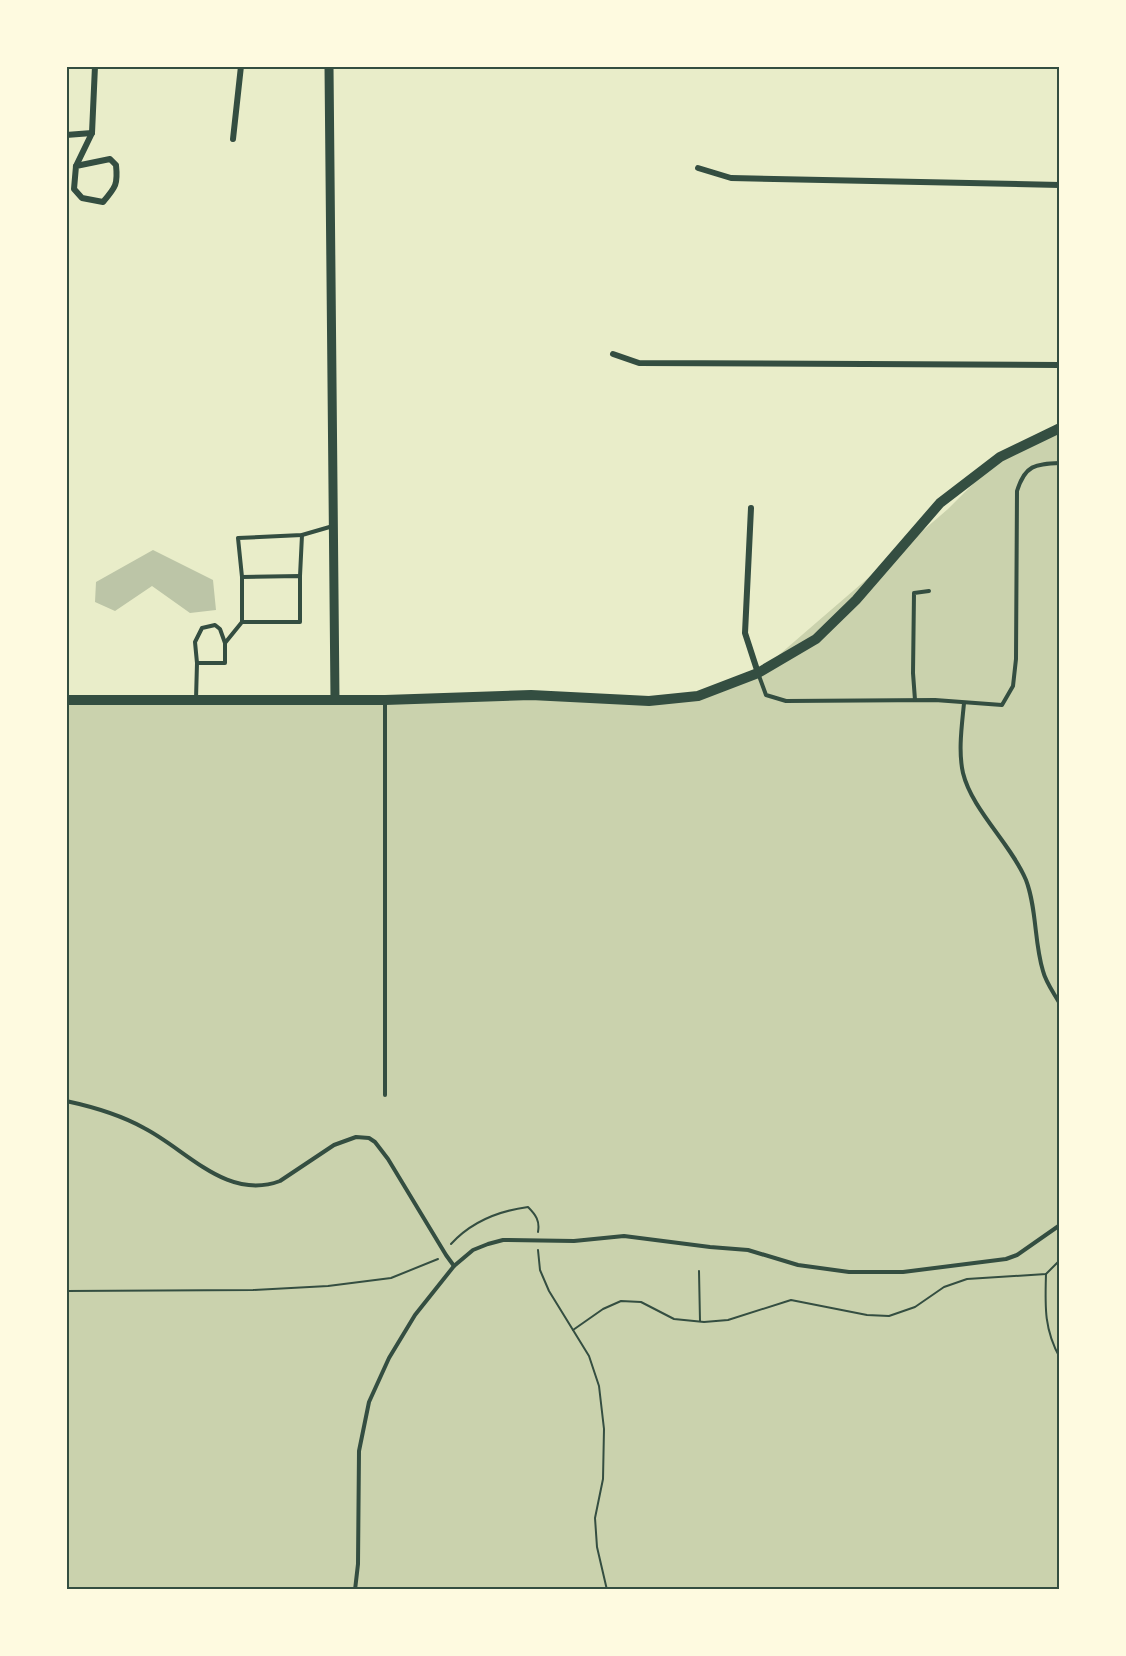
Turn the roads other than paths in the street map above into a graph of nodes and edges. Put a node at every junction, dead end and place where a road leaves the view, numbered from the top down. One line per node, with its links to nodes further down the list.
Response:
1 (95, 66): 4 (street)
2 (241, 66): 6 (street)
3 (329, 66): 15 (street)
4 (92, 133): 5 (street); 7 (street)
5 (66, 135)
6 (233, 139)
7 (76, 166): 7 (street)
8 (698, 168): 9 (street)
9 (1060, 185)
10 (613, 354): 11 (street)
11 (1060, 365)
12 (1060, 428): 23 (main road)
13 (1060, 463): 29 (lane)
14 (751, 508): 23 (street)
15 (333, 526): 16 (lane); 26 (street)
16 (302, 536): 17 (lane); 18 (lane)
17 (300, 576): 18 (lane); 20 (lane)
18 (242, 577): 20 (lane)
19 (929, 591): 28 (lane)
20 (242, 622): 21 (lane)
21 (225, 642): 22 (lane); 22 (lane)
22 (197, 663): 25 (lane)
23 (758, 673): 27 (main road); 28 (lane)
24 (66, 699): 25 (main road)
25 (196, 699): 26 (main road)
26 (335, 699): 27 (main road)
27 (385, 700): 31 (lane)
28 (915, 700): 29 (lane)
29 (964, 703): 30 (lane)
30 (1060, 1004)
31 (385, 1095)
32 (66, 1101): 34 (lane)
33 (1060, 1225): 34 (lane)
34 (454, 1266): 35 (lane)
35 (355, 1590)

